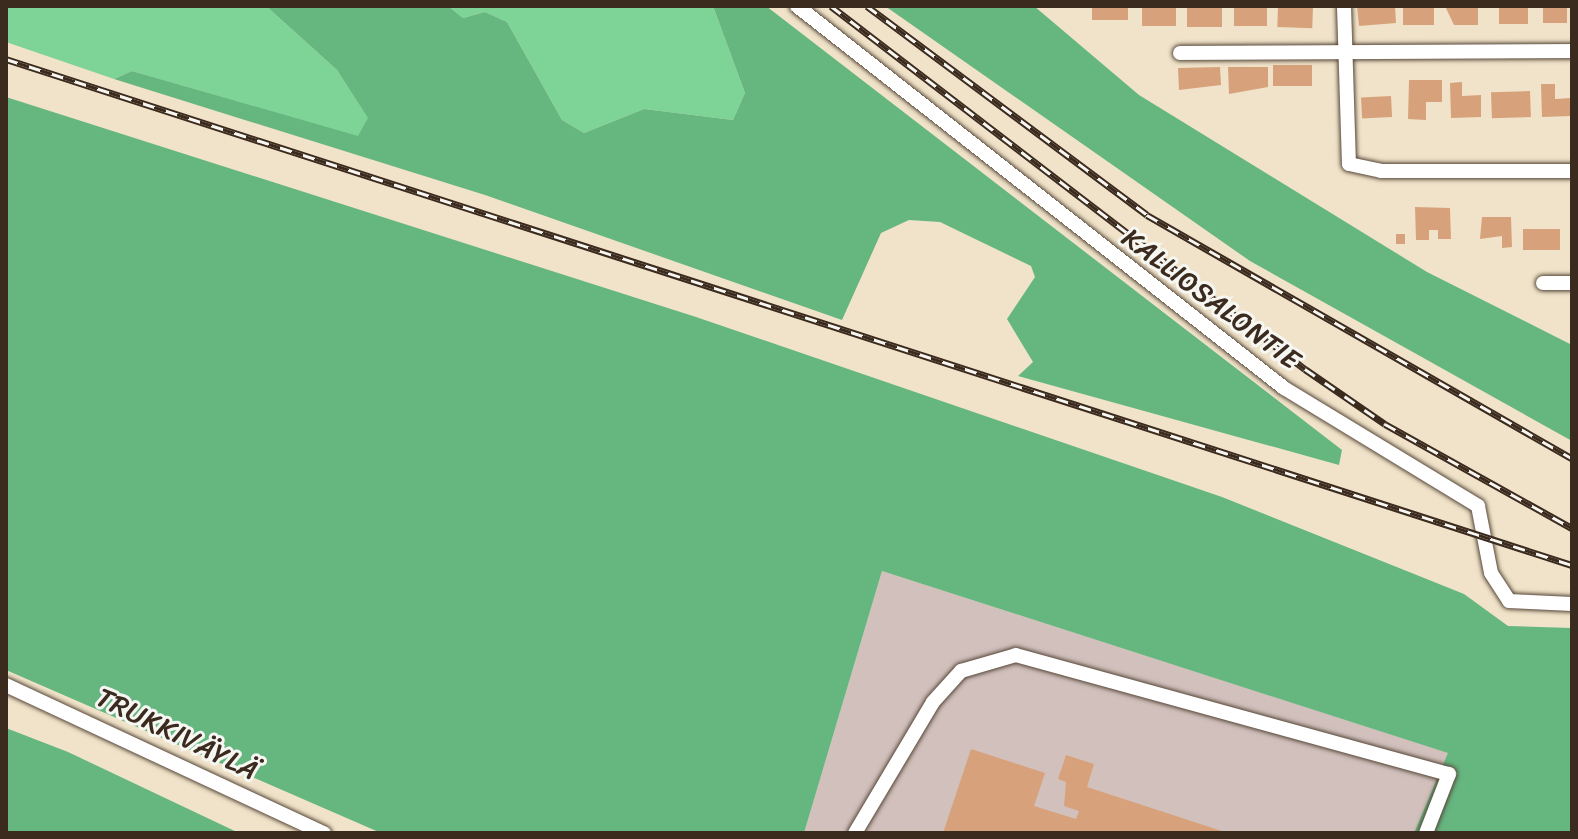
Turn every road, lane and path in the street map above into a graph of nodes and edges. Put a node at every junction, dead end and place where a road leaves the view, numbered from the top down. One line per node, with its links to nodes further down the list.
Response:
1 (797, 6): 9 (street, KALLIOSALONTIE)
2 (1344, 6): 3 (street)
3 (1344, 51): 4 (street); 5 (street); 6 (street)
4 (1572, 51)
5 (1180, 53)
6 (1572, 171)
7 (1543, 283): 8 (street)
8 (1572, 283)
9 (1572, 604)
10 (6, 685): 11 (street, TRUKKIVÄYLÄ)
11 (324, 833)
12 (855, 833): 13 (street)
13 (1426, 833)

